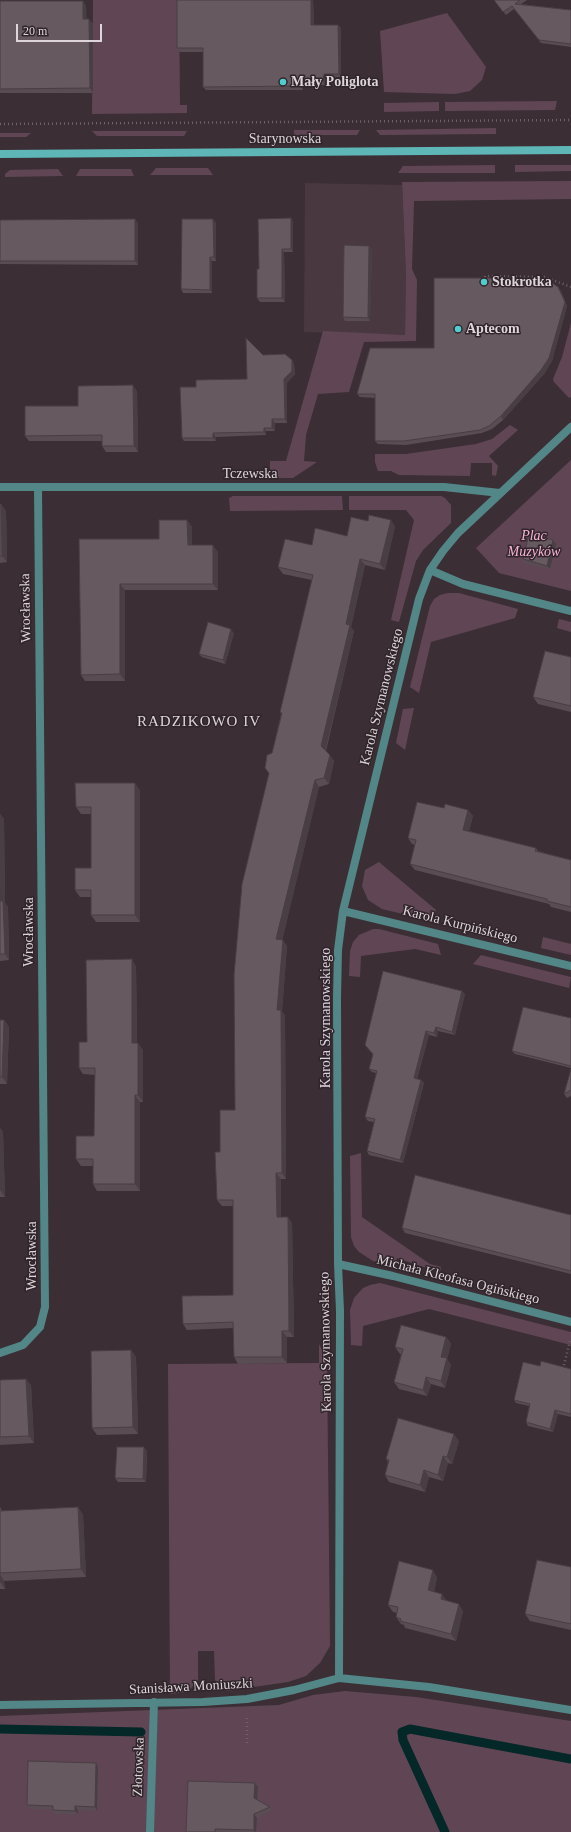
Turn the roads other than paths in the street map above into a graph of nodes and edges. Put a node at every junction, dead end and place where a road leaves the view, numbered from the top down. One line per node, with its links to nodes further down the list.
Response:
1 (571, 150): 2 (street, Starynowska)
2 (0, 154)
3 (571, 427): 6 (street, Karola Szymanowskiego)
4 (0, 487): 5 (street, Tczewska)
5 (38, 487): 6 (street, Tczewska); 13 (street, Wrocławska)
6 (500, 493): 7 (street, Karola Szymanowskiego)
7 (430, 570): 8 (street); 9 (street, Karola Szymanowskiego)
8 (571, 611)
9 (343, 910): 10 (street, Karola Kurpińskiego); 11 (street, Karola Szymanowskiego)
10 (571, 966)
11 (338, 1264): 12 (street, Michała Kleofasa Ogińskiego); 14 (street, Karola Szymanowskiego)
12 (571, 1322)
13 (0, 1353)
14 (339, 1678): 15 (street, Stanisława Moniuszki); 17 (street, Stanisława Moniuszki)
15 (154, 1702): 16 (street, Stanisława Moniuszki); 18 (street, Złotowska)
16 (0, 1705)
17 (571, 1710)
18 (150, 1832)

